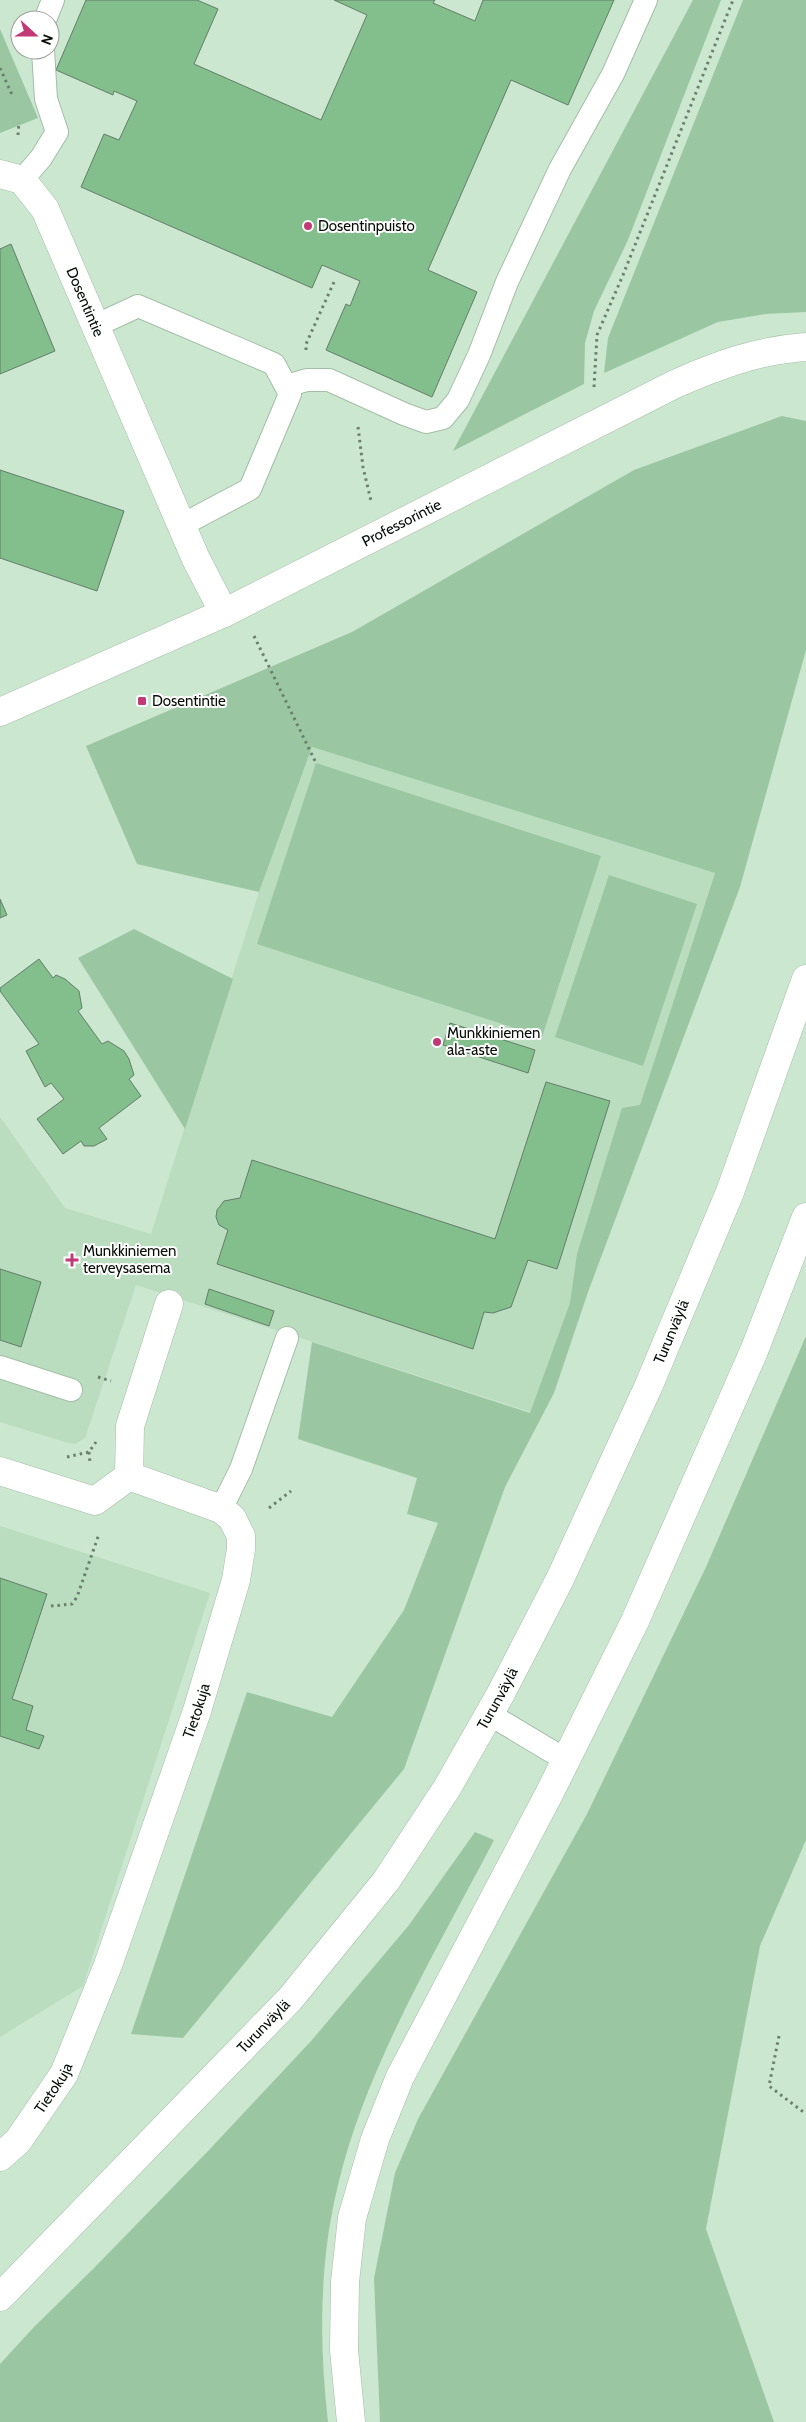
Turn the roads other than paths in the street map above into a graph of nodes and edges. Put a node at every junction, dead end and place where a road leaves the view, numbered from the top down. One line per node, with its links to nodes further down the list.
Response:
1 (646, 0): 6 (lane)
2 (44, 60): 3 (lane)
3 (11, 177): 4 (main road, Dosentintie)
4 (95, 326): 6 (lane); 7 (main road, Dosentintie)
5 (806, 347): 8 (main road, Professorintie)
6 (286, 386): 7 (lane)
7 (182, 525): 8 (main road, Dosentintie)
8 (224, 613): 9 (main road, Professorintie)
9 (0, 712)
10 (806, 979): 19 (main road, Turunväylä)
11 (806, 1217): 20 (main road)
12 (169, 1304): 17 (main road)
13 (287, 1338): 18 (lane)
14 (0, 1367): 15 (lane)
15 (71, 1390)
16 (0, 1471): 17 (main road)
17 (129, 1476): 18 (main road, Tietokuja)
18 (221, 1509): 21 (main road, Tietokuja)
19 (489, 1714): 20 (lane); 22 (main road, Turunväylä)
20 (566, 1760): 23 (main road)
21 (0, 2157)
22 (0, 2297)
23 (351, 2422)

